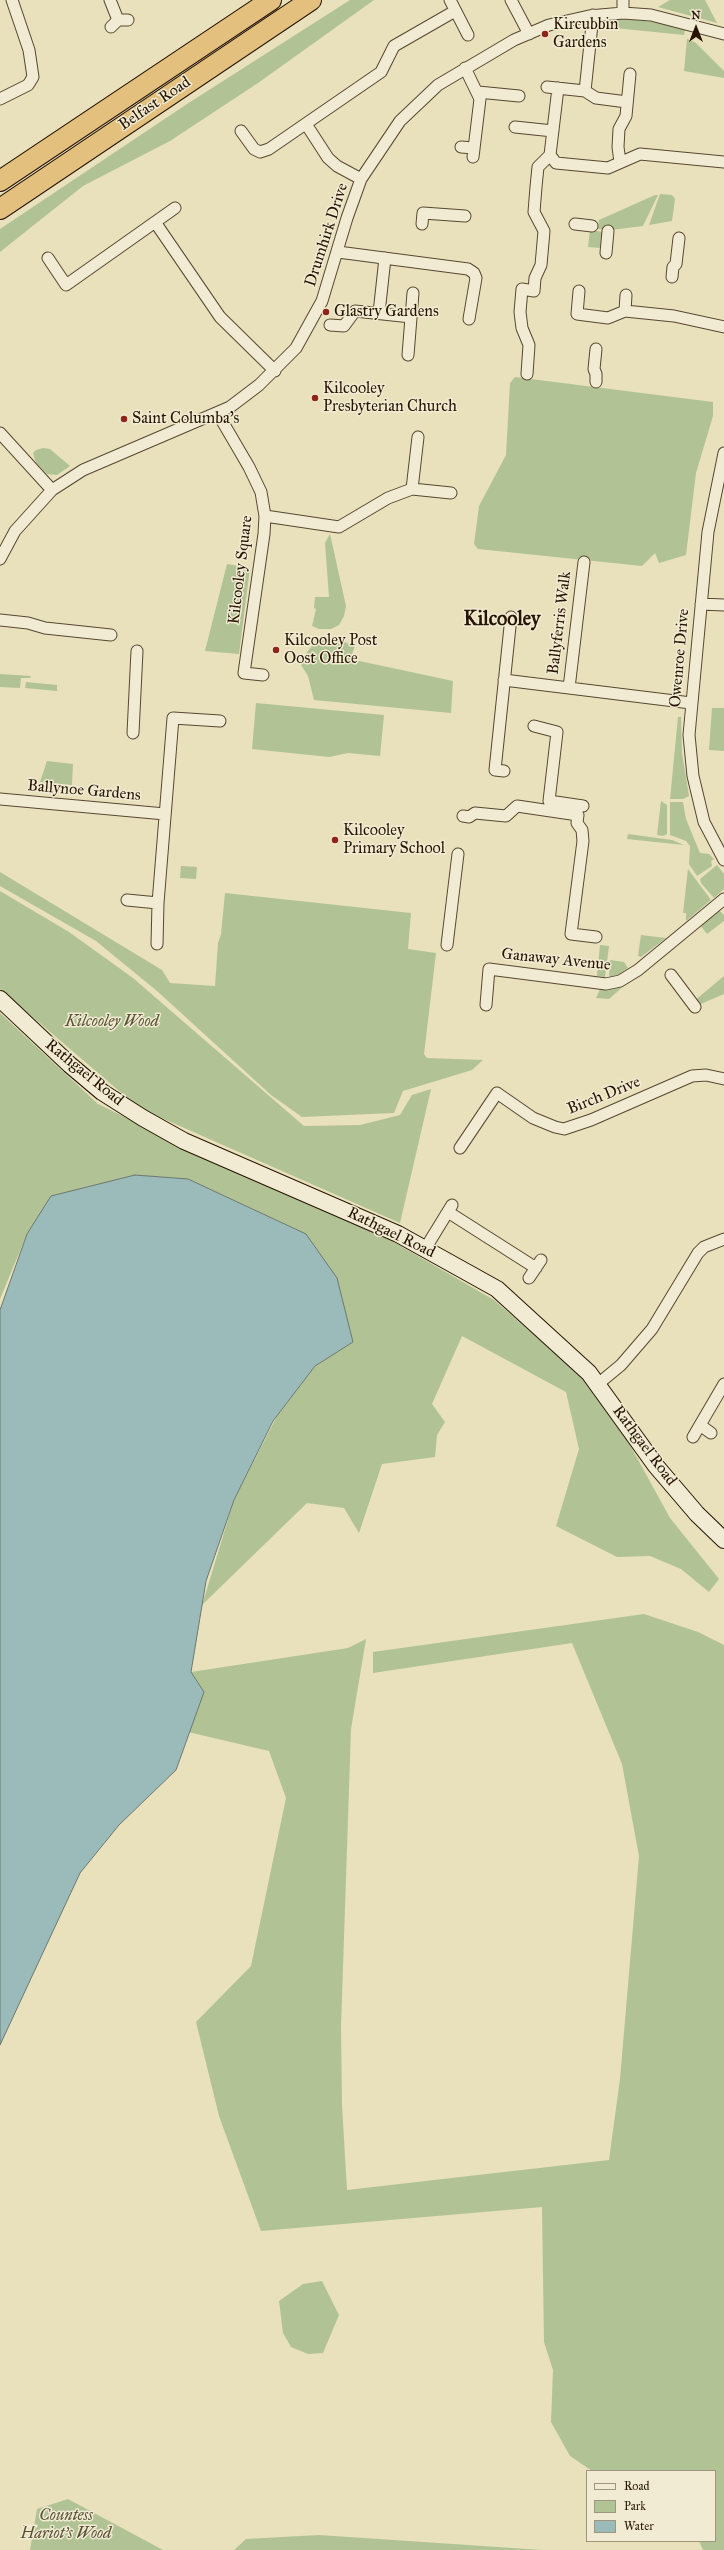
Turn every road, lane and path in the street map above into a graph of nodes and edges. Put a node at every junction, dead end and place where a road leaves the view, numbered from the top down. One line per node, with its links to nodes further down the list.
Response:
1 (12, 0): 20 (street)
2 (110, 0): 11 (street)
3 (271, 0): 31 (highway, Belfast Road)
4 (311, 0): 32 (highway, Belfast Road)
5 (450, 0): 8 (street)
6 (511, 0): 12 (street)
7 (623, 0): 9 (street)
8 (455, 11): 14 (street); 22 (street)
9 (623, 13): 10 (street, Drumhirk Drive); 13 (street, Drumhirk Drive)
10 (593, 15): 12 (street, Drumhirk Drive); 17 (street)
11 (119, 22)
12 (528, 34): 15 (street, Drumhirk Drive)
13 (724, 34)
14 (468, 35)
15 (465, 68): 18 (street); 30 (street, Drumhirk Drive)
16 (630, 74): 21 (street)
17 (586, 91): 21 (street); 25 (street)
18 (478, 92): 19 (street); 26 (street)
19 (519, 96)
20 (0, 99)
21 (627, 102): 28 (street)
22 (306, 124): 24 (street); 30 (street)
23 (515, 127): 25 (street)
24 (241, 131)
25 (553, 131): 27 (street)
26 (461, 147)
27 (550, 155): 28 (street); 58 (street)
28 (620, 162): 29 (street)
29 (724, 162)
30 (361, 180): 41 (street, Drumhirk Drive)
31 (0, 181)
32 (0, 208)
33 (175, 208): 35 (street)
34 (465, 216): 36 (street)
35 (155, 222): 43 (street); 57 (street)
36 (422, 224)
37 (575, 224): 38 (street)
38 (592, 226)
39 (608, 231): 42 (street)
40 (679, 238): 45 (street)
41 (338, 252): 44 (street); 57 (street, Drumhirk Drive)
42 (606, 253)
43 (48, 258)
44 (385, 258): 50 (street); 52 (street)
45 (672, 278)
46 (579, 291): 49 (street)
47 (413, 293): 51 (street)
48 (626, 295): 49 (street)
49 (625, 311): 54 (street)
50 (379, 313): 51 (street); 53 (street)
51 (411, 317): 56 (street)
52 (469, 319)
53 (330, 325)
54 (724, 327)
55 (596, 350): 59 (street)
56 (408, 355)
57 (275, 371): 60 (street, Drumhirk Drive)
58 (527, 374)
59 (596, 382)
60 (218, 414): 65 (street, Drumhirk Drive); 67 (street, Kilcooley Square)
61 (0, 432): 65 (street)
62 (418, 437): 64 (street)
63 (724, 454): 70 (street, Owenroe Drive)
64 (412, 489): 66 (street); 67 (street)
65 (52, 490): 68 (street, Drumhirk Drive)
66 (451, 493)
67 (265, 516): 76 (street, Kilcooley Square)
68 (0, 559)
69 (584, 562): 78 (street, Ballyferris Walk)
70 (701, 604): 71 (street); 79 (street, Owenroe Drive)
71 (724, 605)
72 (511, 617): 77 (street)
73 (0, 620): 74 (street)
74 (111, 635)
75 (137, 651): 82 (street)
76 (264, 676)
77 (504, 680): 78 (street); 83 (street)
78 (568, 688): 79 (street)
79 (691, 703): 89 (street, Owenroe Drive)
80 (220, 722): 86 (street)
81 (534, 726): 85 (street)
82 (133, 733)
83 (504, 771)
84 (0, 799): 86 (street, Ballynoe Gardens)
85 (583, 806)
86 (165, 814): 92 (street)
87 (463, 816): 93 (street)
88 (458, 854): 95 (street)
89 (724, 860)
90 (724, 899): 98 (street, Ganaway Avenue)
91 (127, 900): 92 (street)
92 (158, 903): 94 (street)
93 (596, 937)
94 (157, 944)
95 (448, 945)
96 (671, 975): 99 (street)
97 (0, 999): 103 (street, Rathgael Road)
98 (486, 1005)
99 (695, 1008)
100 (724, 1079): 101 (street, Birch Drive)
101 (460, 1148)
102 (724, 1239): 105 (street)
103 (425, 1249): 104 (street); 105 (street, Rathgael Road)
104 (529, 1278)
105 (598, 1384): 110 (street, Rathgael Road)
106 (724, 1384): 107 (street)
107 (700, 1426): 108 (street); 109 (street)
108 (711, 1433)
109 (693, 1437)
110 (724, 1540)

